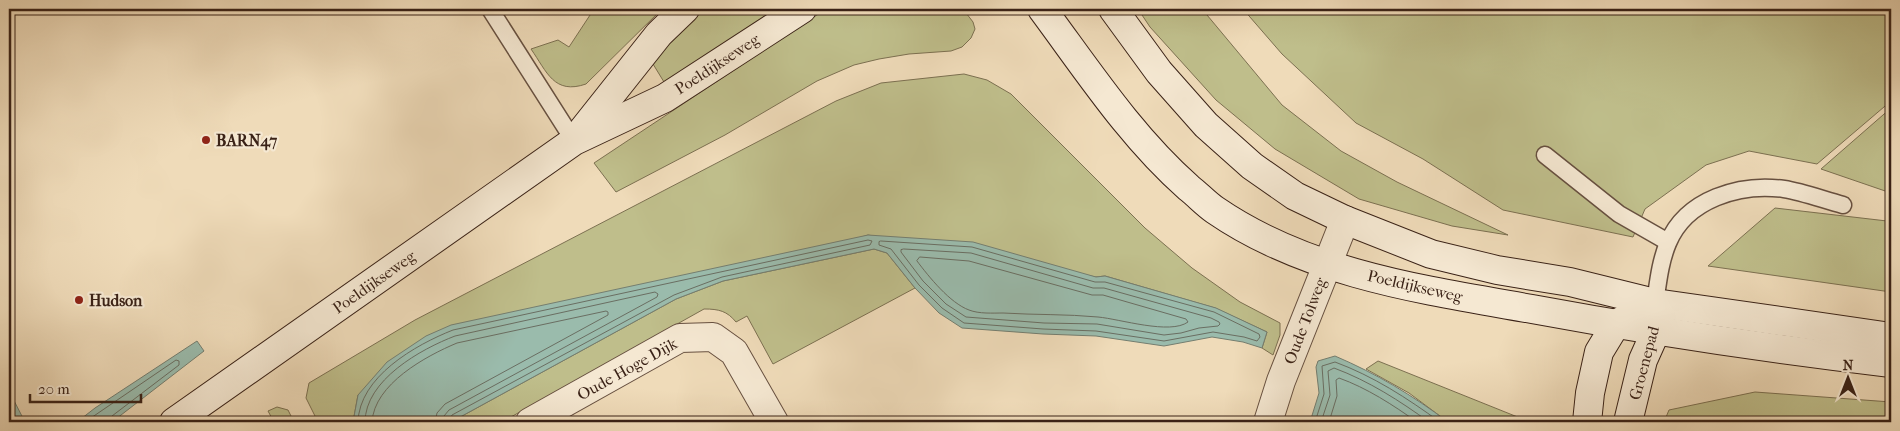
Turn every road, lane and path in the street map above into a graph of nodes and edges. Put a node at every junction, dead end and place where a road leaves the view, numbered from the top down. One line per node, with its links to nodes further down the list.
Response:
1 (490, 9): 6 (lane)
2 (685, 9): 6 (street, Poeldijkseweg)
3 (802, 9): 6 (street, Poeldijkseweg)
4 (1042, 9): 11 (street, Poeldijkseweg)
5 (1113, 9): 9 (street)
6 (574, 141): 17 (street, Poeldijkseweg)
7 (1545, 155): 10 (lane)
8 (1843, 205): 10 (lane)
9 (1344, 220): 11 (street, Oude Tolweg); 12 (street)
10 (1668, 242): 12 (lane)
11 (1327, 265): 13 (street, Poeldijkseweg); 20 (street, Oude Tolweg)
12 (1655, 302): 13 (street, Groenepad); 14 (street, Groenepad); 15 (street)
13 (1616, 324): 14 (street, Poeldijkseweg); 21 (street, Groenepad)
14 (1656, 330): 16 (street, Poeldijkseweg); 22 (street, Groenepad)
15 (1891, 337)
16 (1891, 363)
17 (174, 422)
18 (530, 422): 19 (street, Oude Hoge Dijk)
19 (774, 422)
20 (1268, 422)
21 (1587, 422)
22 (1628, 422)

